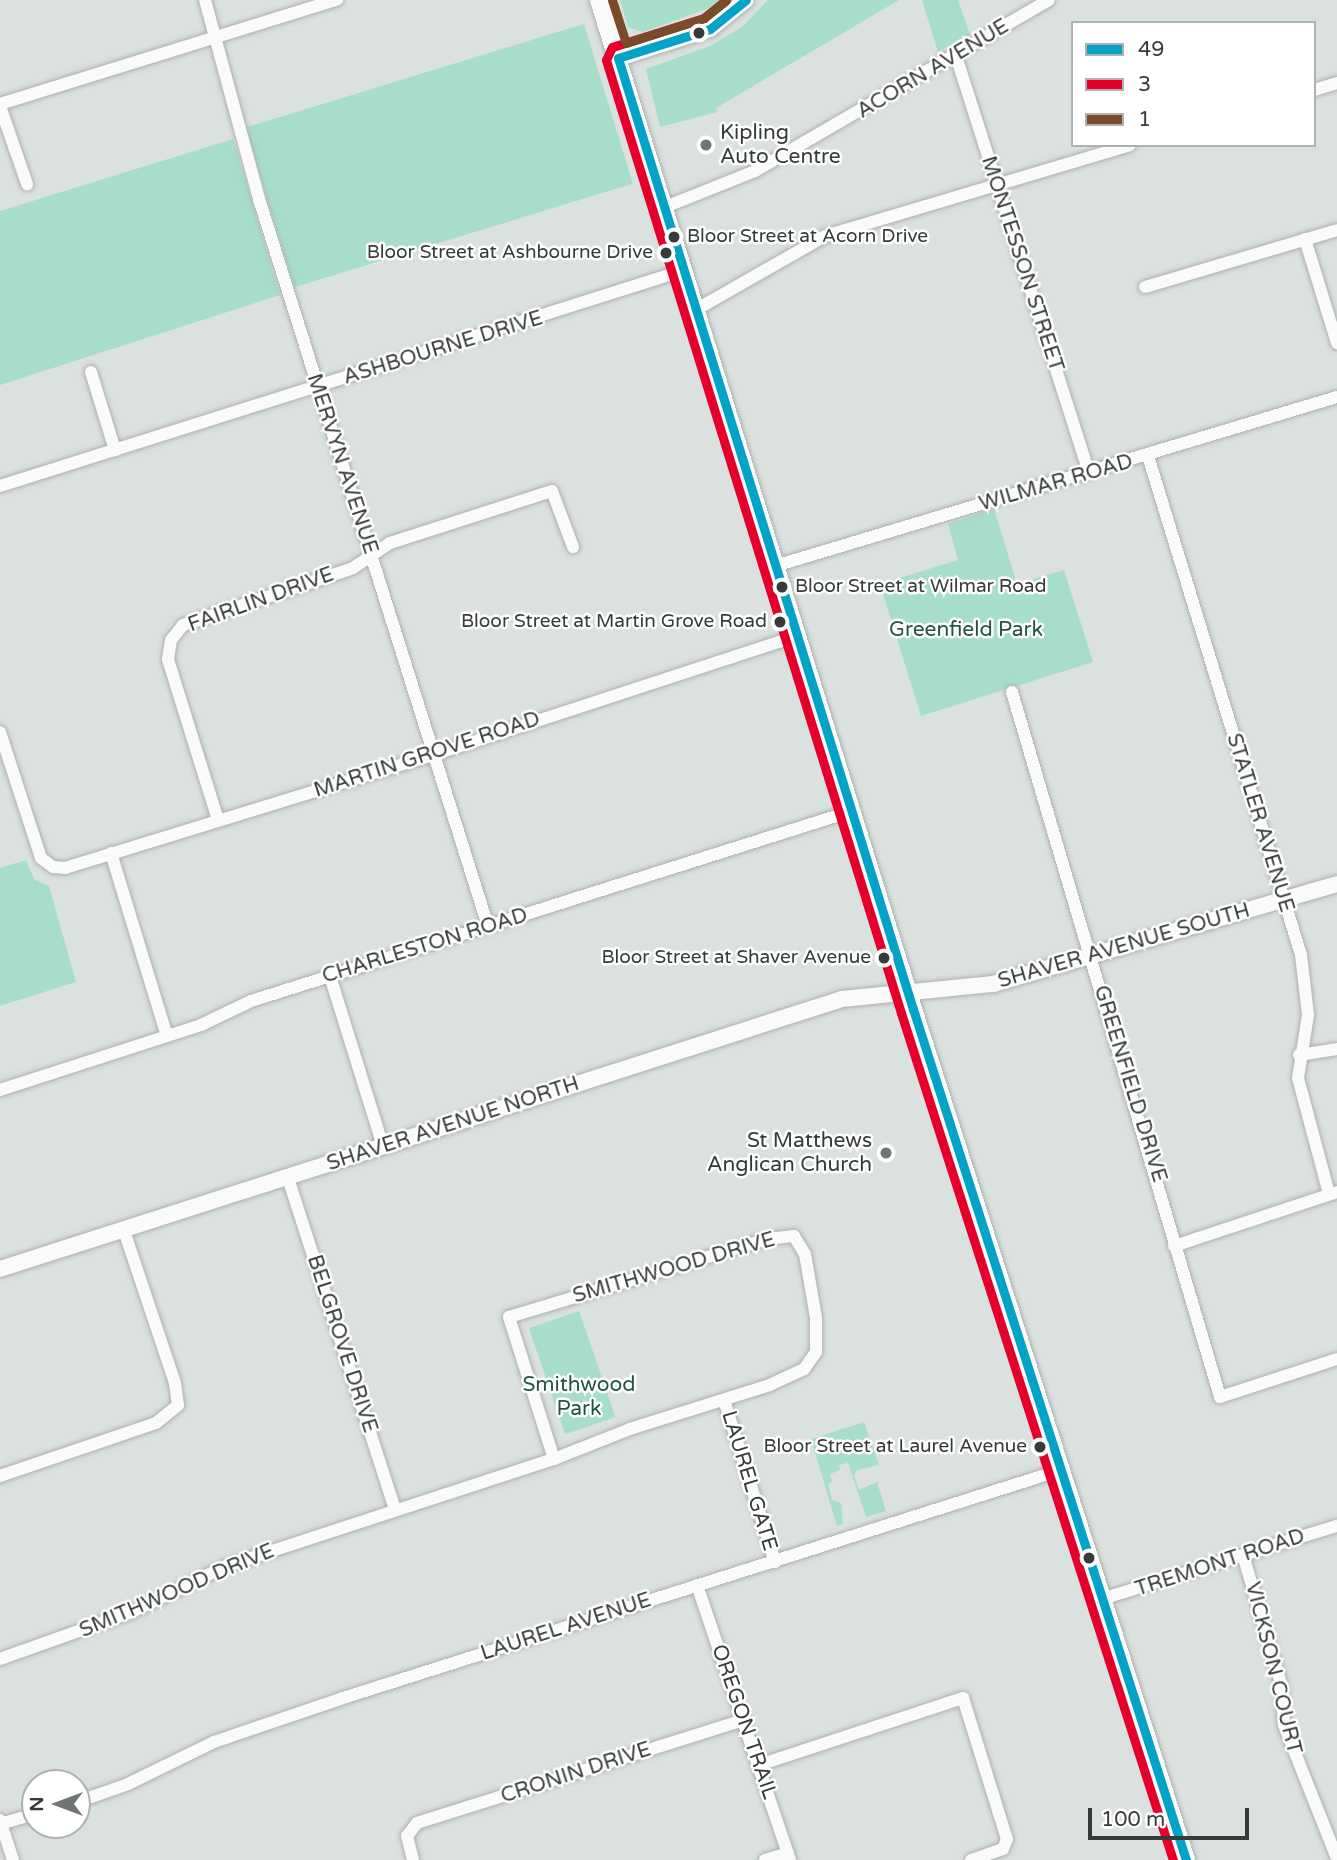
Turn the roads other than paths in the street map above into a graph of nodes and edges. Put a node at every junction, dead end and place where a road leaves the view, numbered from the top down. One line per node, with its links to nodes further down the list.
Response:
1 (205, 0): 6 (street, MERVYN AVENUE)
2 (337, 0): 6 (street)
3 (599, 0): 8 (main road)
4 (746, 0): 8 (street)
5 (1049, 0): 7 (street, ACORN AVENUE)
6 (215, 39): 11 (street); 23 (street, MERVYN AVENUE)
7 (956, 55): 14 (street, MONTESSON STREET); 15 (street, ACORN AVENUE)
8 (618, 58): 15 (main road)
9 (1337, 83): 10 (street)
10 (1316, 89)
11 (0, 105): 13 (street)
12 (1124, 147): 14 (street)
13 (27, 184)
14 (998, 187): 20 (street); 27 (street, MONTESSON STREET)
15 (665, 207): 18 (main road)
16 (1337, 230): 17 (street)
17 (1305, 239): 19 (street); 21 (street)
18 (685, 270): 20 (main road); 23 (street, ASHBOURNE DRIVE)
19 (1145, 288)
20 (697, 309): 31 (main road)
21 (1337, 343)
22 (91, 373): 25 (street)
23 (317, 388): 25 (street, ASHBOURNE DRIVE); 30 (street, MERVYN AVENUE)
24 (1337, 397): 26 (street, WILMAR ROAD)
25 (116, 450): 28 (street, ASHBOURNE DRIVE)
26 (1148, 456): 27 (street, WILMAR ROAD); 40 (street, STATLER AVENUE)
27 (1089, 473): 31 (street, WILMAR ROAD)
28 (0, 486)
29 (573, 547): 30 (street, FAIRLIN DRIVE)
30 (371, 554): 35 (street, MERVYN AVENUE); 37 (street, FAIRLIN DRIVE)
31 (775, 566): 32 (main road)
32 (796, 636): 35 (street, MARTIN GROVE ROAD); 36 (main road)
33 (1012, 692): 42 (street, GREENFIELD DRIVE)
34 (0, 732): 38 (street, MARTIN GROVE ROAD)
35 (436, 754): 37 (street, MARTIN GROVE ROAD); 41 (street, MERVYN AVENUE)
36 (852, 811): 41 (street, CHARLESTON ROAD); 44 (main road)
37 (218, 820): 38 (street, MARTIN GROVE ROAD)
38 (111, 853): 45 (street)
39 (1337, 884): 40 (street, SHAVER AVENUE SOUTH)
40 (1283, 900): 42 (street, SHAVER AVENUE SOUTH); 47 (street, STATLER AVENUE)
41 (488, 926): 43 (street, CHARLESTON ROAD)
42 (1092, 956): 44 (street, SHAVER AVENUE SOUTH); 53 (street, GREENFIELD DRIVE)
43 (330, 976): 45 (street, CHARLESTON ROAD); 49 (street)
44 (908, 992): 49 (street, SHAVER AVENUE NORTH); 58 (main road)
45 (167, 1036): 48 (street, CHARLESTON ROAD)
46 (1337, 1049): 47 (street)
47 (1299, 1055): 51 (street, STATLER AVENUE)
48 (0, 1090)
49 (383, 1146): 50 (street, SHAVER AVENUE NORTH)
50 (288, 1178): 52 (street, SHAVER AVENUE NORTH); 60 (street, BELGROVE DRIVE)
51 (1333, 1193): 53 (street)
52 (124, 1231): 54 (street, SHAVER AVENUE NORTH); 59 (street)
53 (1174, 1246): 55 (street, GREENFIELD DRIVE)
54 (0, 1269)
55 (1337, 1359)
56 (724, 1401): 57 (street, SMITHWOOD DRIVE); 57 (street, SMITHWOOD DRIVE); 63 (street, LAUREL GATE)
57 (554, 1459): 60 (street, SMITHWOOD DRIVE)
58 (1061, 1470): 63 (street, LAUREL AVENUE); 65 (main road)
59 (0, 1476)
60 (395, 1510): 66 (street, SMITHWOOD DRIVE)
61 (1337, 1526): 62 (street, TREMONT ROAD)
62 (1243, 1555): 65 (street, TREMONT ROAD); 73 (street, VICKSON COURT)
63 (775, 1562): 64 (street, LAUREL AVENUE)
64 (697, 1585): 67 (street, OREGON TRAIL); 69 (street, LAUREL AVENUE)
65 (1102, 1599): 78 (main road)
66 (0, 1659)
67 (744, 1720): 68 (street, OREGON TRAIL); 75 (street, CRONIN DRIVE)
68 (759, 1765): 72 (street, OREGON TRAIL); 77 (street)
69 (91, 1797)
70 (21, 1818): 71 (street)
71 (0, 1823): 74 (street)
72 (789, 1857): 76 (street)
73 (1337, 1858)
74 (13, 1860)
75 (413, 1860)
76 (765, 1860)
77 (971, 1860)
78 (1186, 1860)

